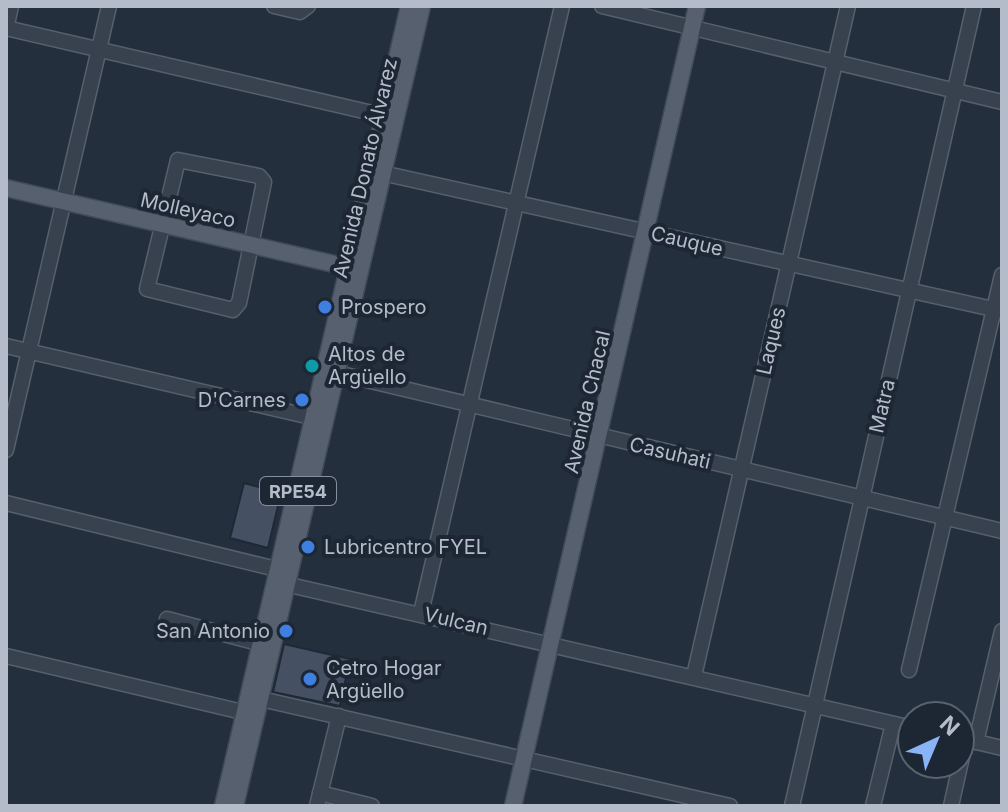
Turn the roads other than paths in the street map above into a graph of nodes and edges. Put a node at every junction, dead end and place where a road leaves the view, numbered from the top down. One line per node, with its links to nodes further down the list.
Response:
1 (11, 6): 13 (street)
2 (109, 6): 14 (street)
3 (274, 6): 4 (street)
4 (308, 6)
5 (409, 6): 18 (main road, Avenida Donato Álvarez / RPE54)
6 (422, 6): 19 (main road, Avenida Donato Álvarez / RPE54)
7 (562, 6): 22 (street)
8 (602, 6): 12 (street)
9 (697, 6): 12 (main road, Avenida Chacal)
10 (848, 6): 15 (street, Laques)
11 (974, 6): 16 (street, Matra)
12 (693, 27): 15 (street); 24 (main road, Avenida Chacal)
13 (6, 28): 14 (street)
14 (99, 50): 18 (street); 21 (street)
15 (835, 64): 16 (street); 26 (street, Laques)
16 (955, 91): 17 (street); 29 (street, Matra)
17 (1002, 102)
18 (385, 116): 19 (main road, Avenida Donato Álvarez / RPE54)
19 (379, 172): 22 (street, Cauque); 27 (main road, Avenida Donato Álvarez / RPE54)
20 (6, 188): 21 (main road, Molleyaco)
21 (64, 202): 23 (main road, Molleyaco); 32 (street)
22 (517, 203): 24 (street, Cauque); 34 (street)
23 (160, 224): 25 (main road, Molleyaco); 25 (street); 25 (street)
24 (646, 232): 26 (street, Cauque); 36 (main road, Avenida Chacal)
25 (251, 246): 27 (main road, Molleyaco)
26 (789, 263): 29 (street, Cauque); 38 (street, Laques)
27 (356, 269): 33 (main road, Avenida Donato Álvarez / RPE54); 35 (main road, Avenida Donato Álvarez / RPE54)
28 (1002, 275): 30 (street)
29 (909, 290): 30 (street, Cauque); 39 (street, Matra)
30 (998, 310): 41 (street)
31 (6, 346): 32 (street)
32 (29, 351): 35 (street); 37 (street)
33 (337, 373): 34 (street, Casuhati); 43 (main road, Avenida Donato Álvarez / RPE54)
34 (469, 406): 36 (street, Casuhati); 44 (street)
35 (315, 418): 43 (main road, Avenida Donato Álvarez / RPE54)
36 (599, 437): 38 (street, Casuhati); 48 (main road, Avenida Chacal)
37 (6, 450)
38 (741, 470): 39 (street, Casuhati); 51 (street, Laques)
39 (861, 498): 41 (street, Casuhati); 53 (street, Matra)
40 (6, 503): 43 (street, Vulcan)
41 (945, 518): 42 (street, Casuhati); 50 (street)
42 (1002, 531)
43 (284, 577): 44 (street, Vulcan); 47 (main road, Avenida Donato Álvarez / RPE54); 52 (main road, Avenida Donato Álvarez / RPE54)
44 (421, 613): 48 (street, Vulcan)
45 (167, 619): 47 (street)
46 (1002, 631): 54 (street)
47 (262, 644): 55 (main road, Avenida Donato Álvarez / RPE54)
48 (553, 644): 51 (street, Vulcan); 61 (main road, Avenida Chacal)
49 (6, 656): 55 (street)
50 (909, 670)
51 (694, 676): 53 (street, Vulcan)
52 (261, 699): 55 (main road, Avenida Donato Álvarez / RPE54); 56 (street)
53 (815, 704): 57 (street, Vulcan); 69 (street, Matra)
54 (976, 712)
55 (251, 714): 64 (main road, Avenida Donato Álvarez / RPE54); 65 (main road, Avenida Donato Álvarez / RPE54)
56 (339, 716): 61 (street); 63 (street)
57 (893, 724): 58 (street, Vulcan); 70 (street)
58 (896, 725)
59 (976, 742): 60 (street)
60 (1002, 748)
61 (525, 758): 67 (main road, Avenida Chacal); 68 (street)
62 (957, 780): 71 (street)
63 (318, 800): 66 (street)
64 (223, 806)
65 (235, 806)
66 (372, 806)
67 (513, 806)
68 (730, 806)
69 (792, 806)
70 (873, 806)
71 (951, 806)

